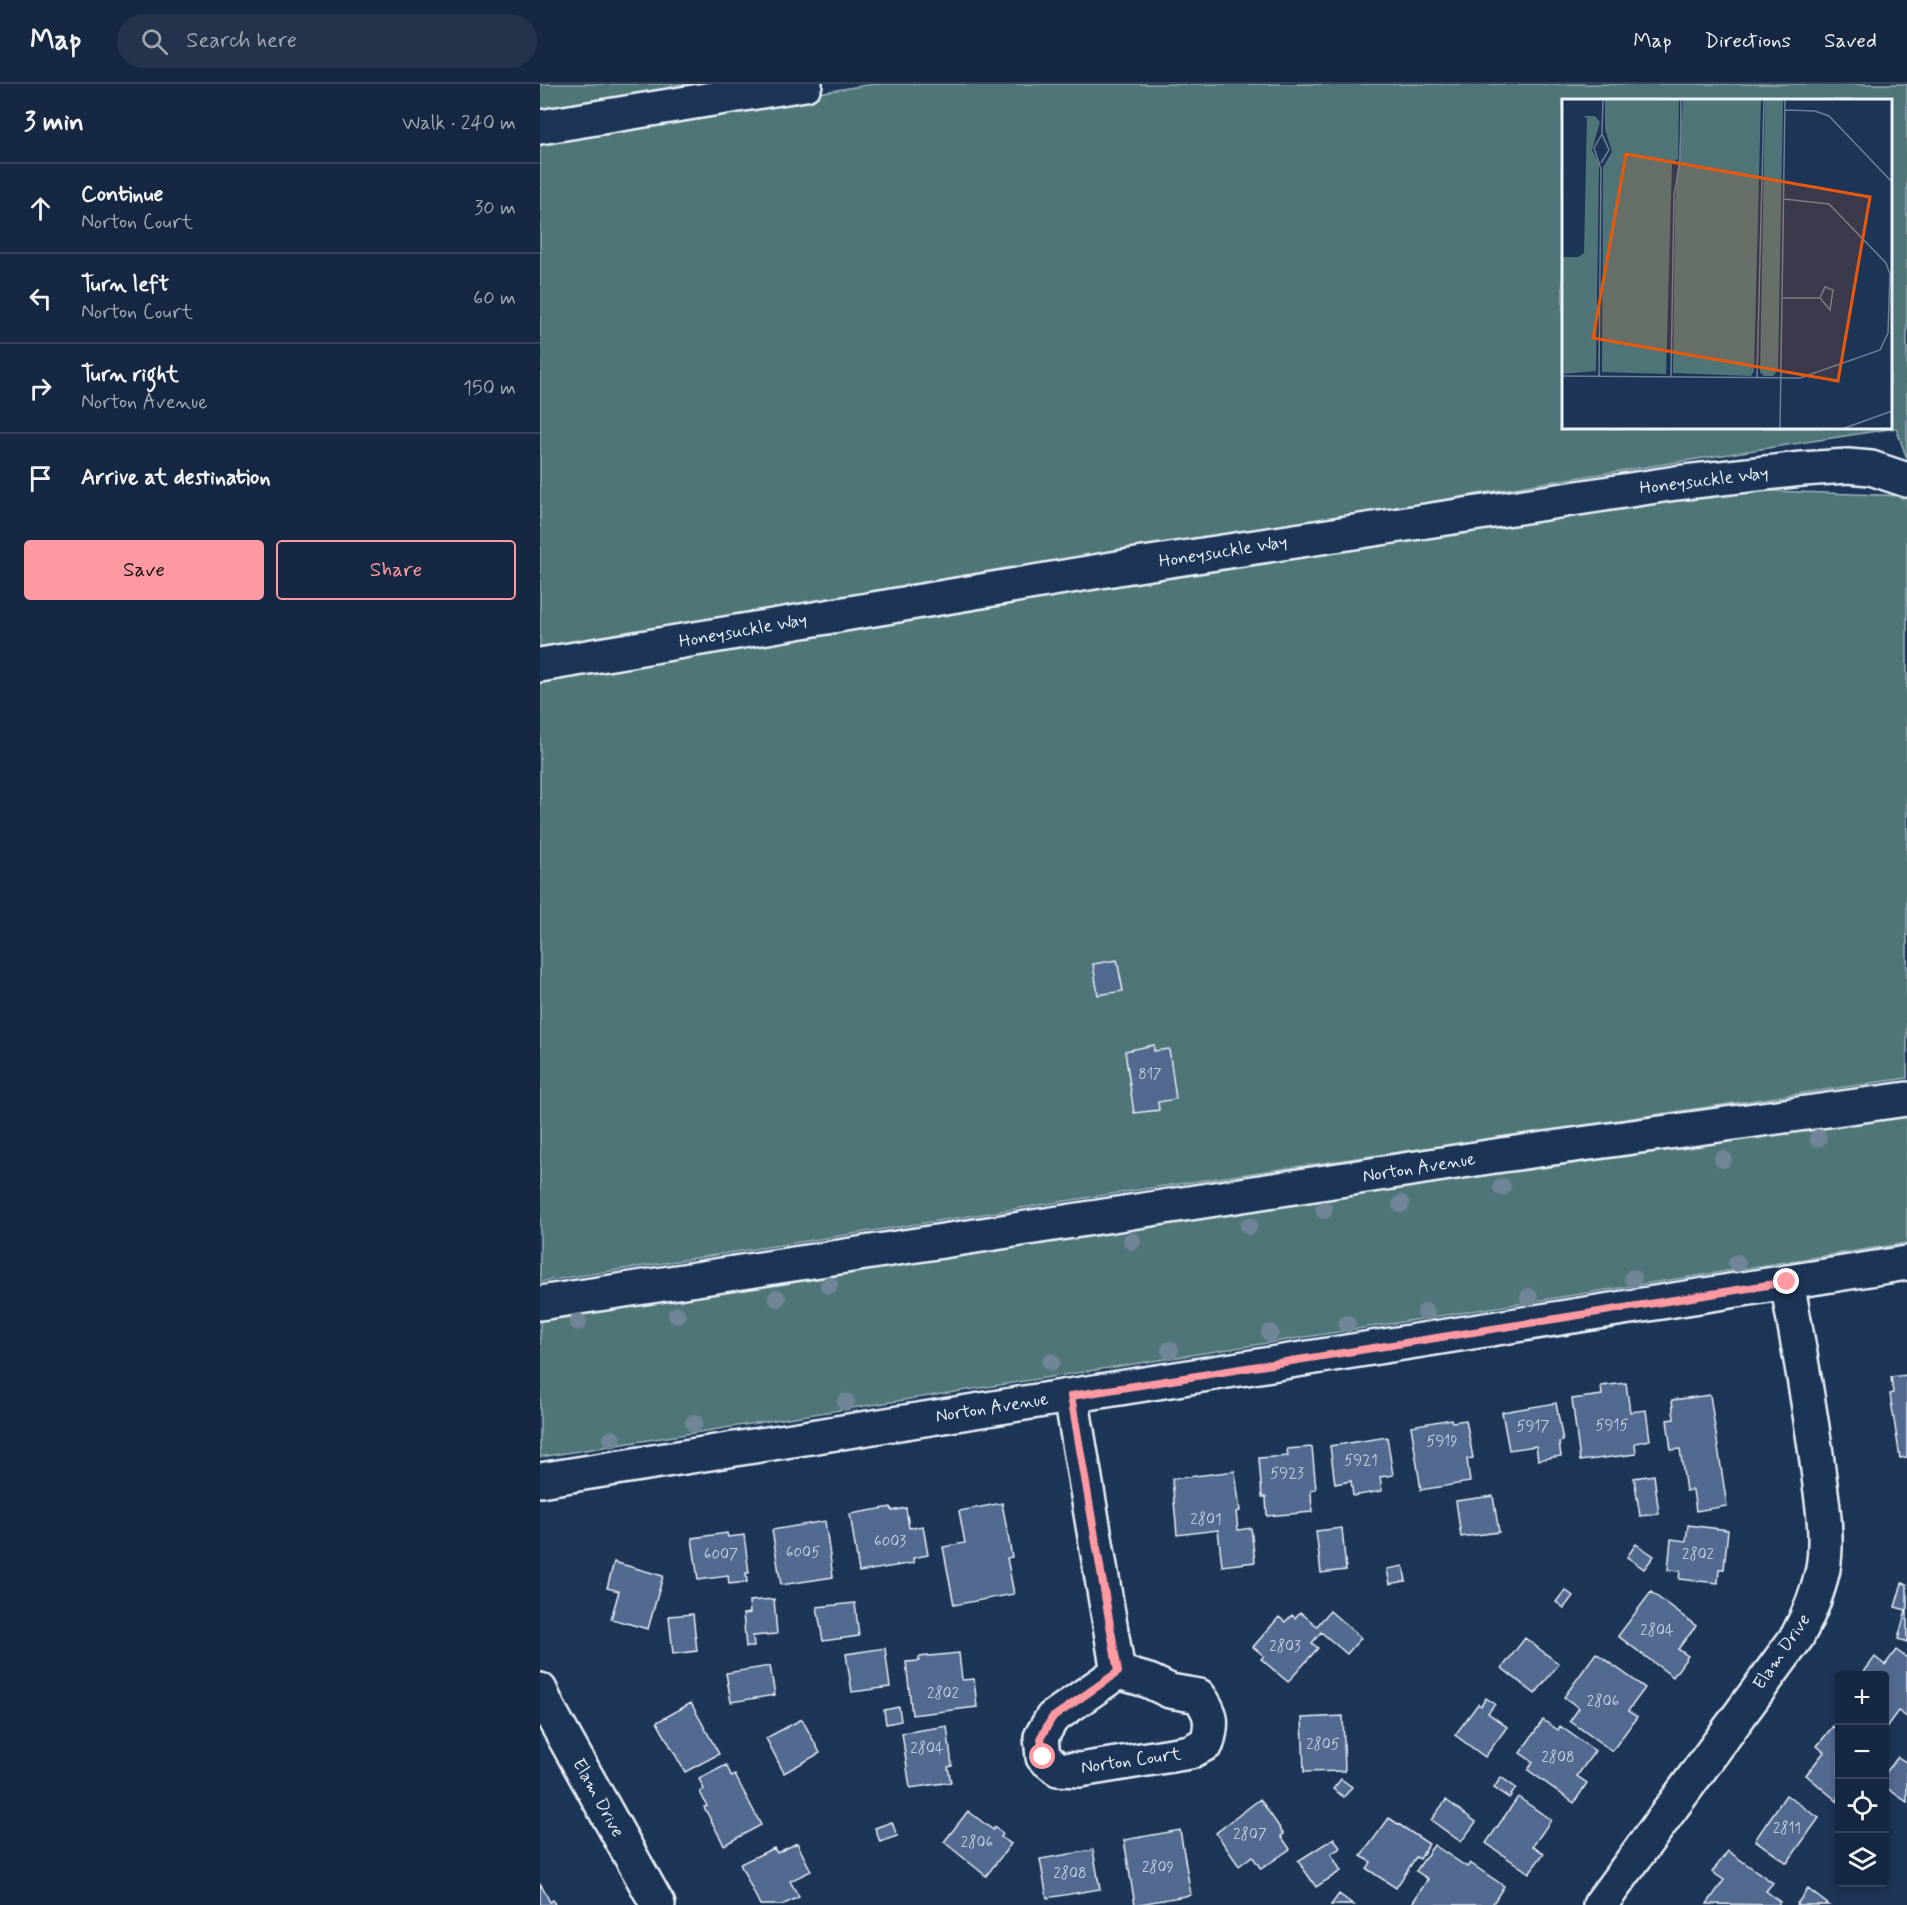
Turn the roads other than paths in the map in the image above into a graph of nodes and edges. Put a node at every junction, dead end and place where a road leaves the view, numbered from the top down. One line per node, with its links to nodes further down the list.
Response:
1 (805, 84): 2 (street)
2 (540, 127)
3 (1907, 480): 4 (street, Honeysuckle Way)
4 (540, 665)
5 (1907, 1099): 8 (street, Norton Avenue)
6 (1907, 1263): 7 (street, Norton Avenue)
7 (1787, 1282): 9 (street, Norton Avenue); 14 (street, Elam Drive)
8 (540, 1303)
9 (1071, 1396): 10 (street, Norton Avenue); 11 (street)
10 (540, 1480)
11 (1118, 1672): 11 (street, Norton Court)
12 (540, 1690): 13 (street, Elam Drive)
13 (658, 1905)
14 (1600, 1905)

